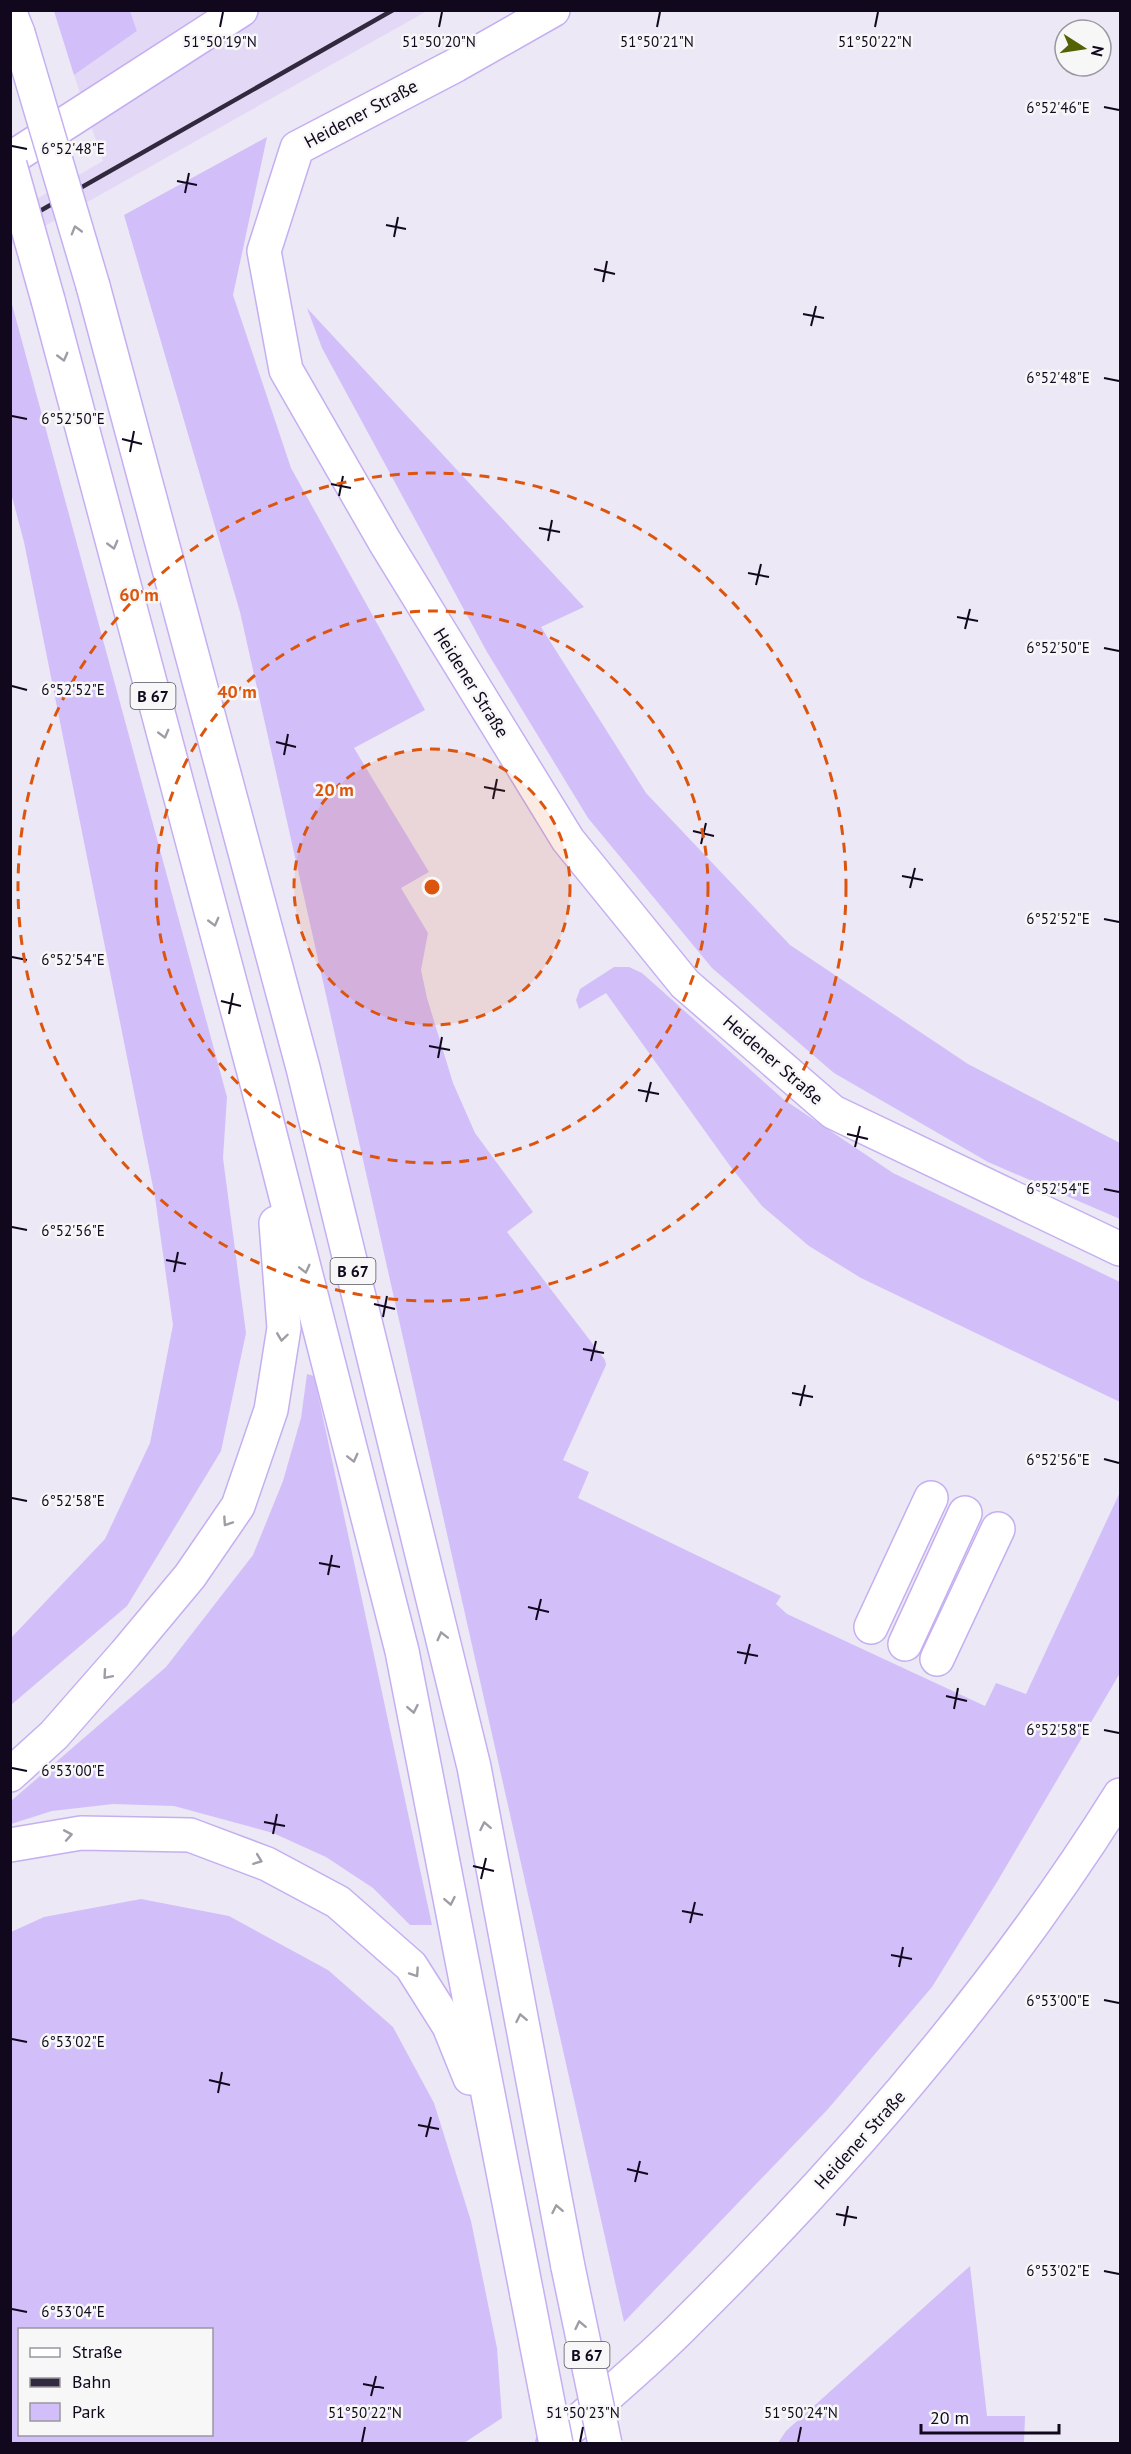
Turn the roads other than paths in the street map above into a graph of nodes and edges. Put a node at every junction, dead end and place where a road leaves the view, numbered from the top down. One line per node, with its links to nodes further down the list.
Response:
1 (241, 10): 4 (main road)
2 (553, 10): 7 (main road, Heidener Straße)
3 (14, 23): 19 (main road, B 67, one-way to 3, bridge)
4 (10, 159)
5 (10, 165): 6 (main road, B 67, one-way to 6, bridge)
6 (259, 1091): 14 (main road, one-way to 14); 17 (main road, B 67, one-way to 17)
7 (1120, 1249)
8 (931, 1498): 11 (main road)
9 (965, 1513): 12 (main road)
10 (998, 1529): 13 (main road)
11 (871, 1627)
12 (905, 1644)
13 (937, 1659)
14 (10, 1775)
15 (1120, 1795): 18 (main road, Heidener Straße)
16 (10, 1845): 17 (main road, one-way to 17)
17 (527, 2295): 18 (main road, B 67, bridge)
18 (554, 2444)
19 (605, 2444)

